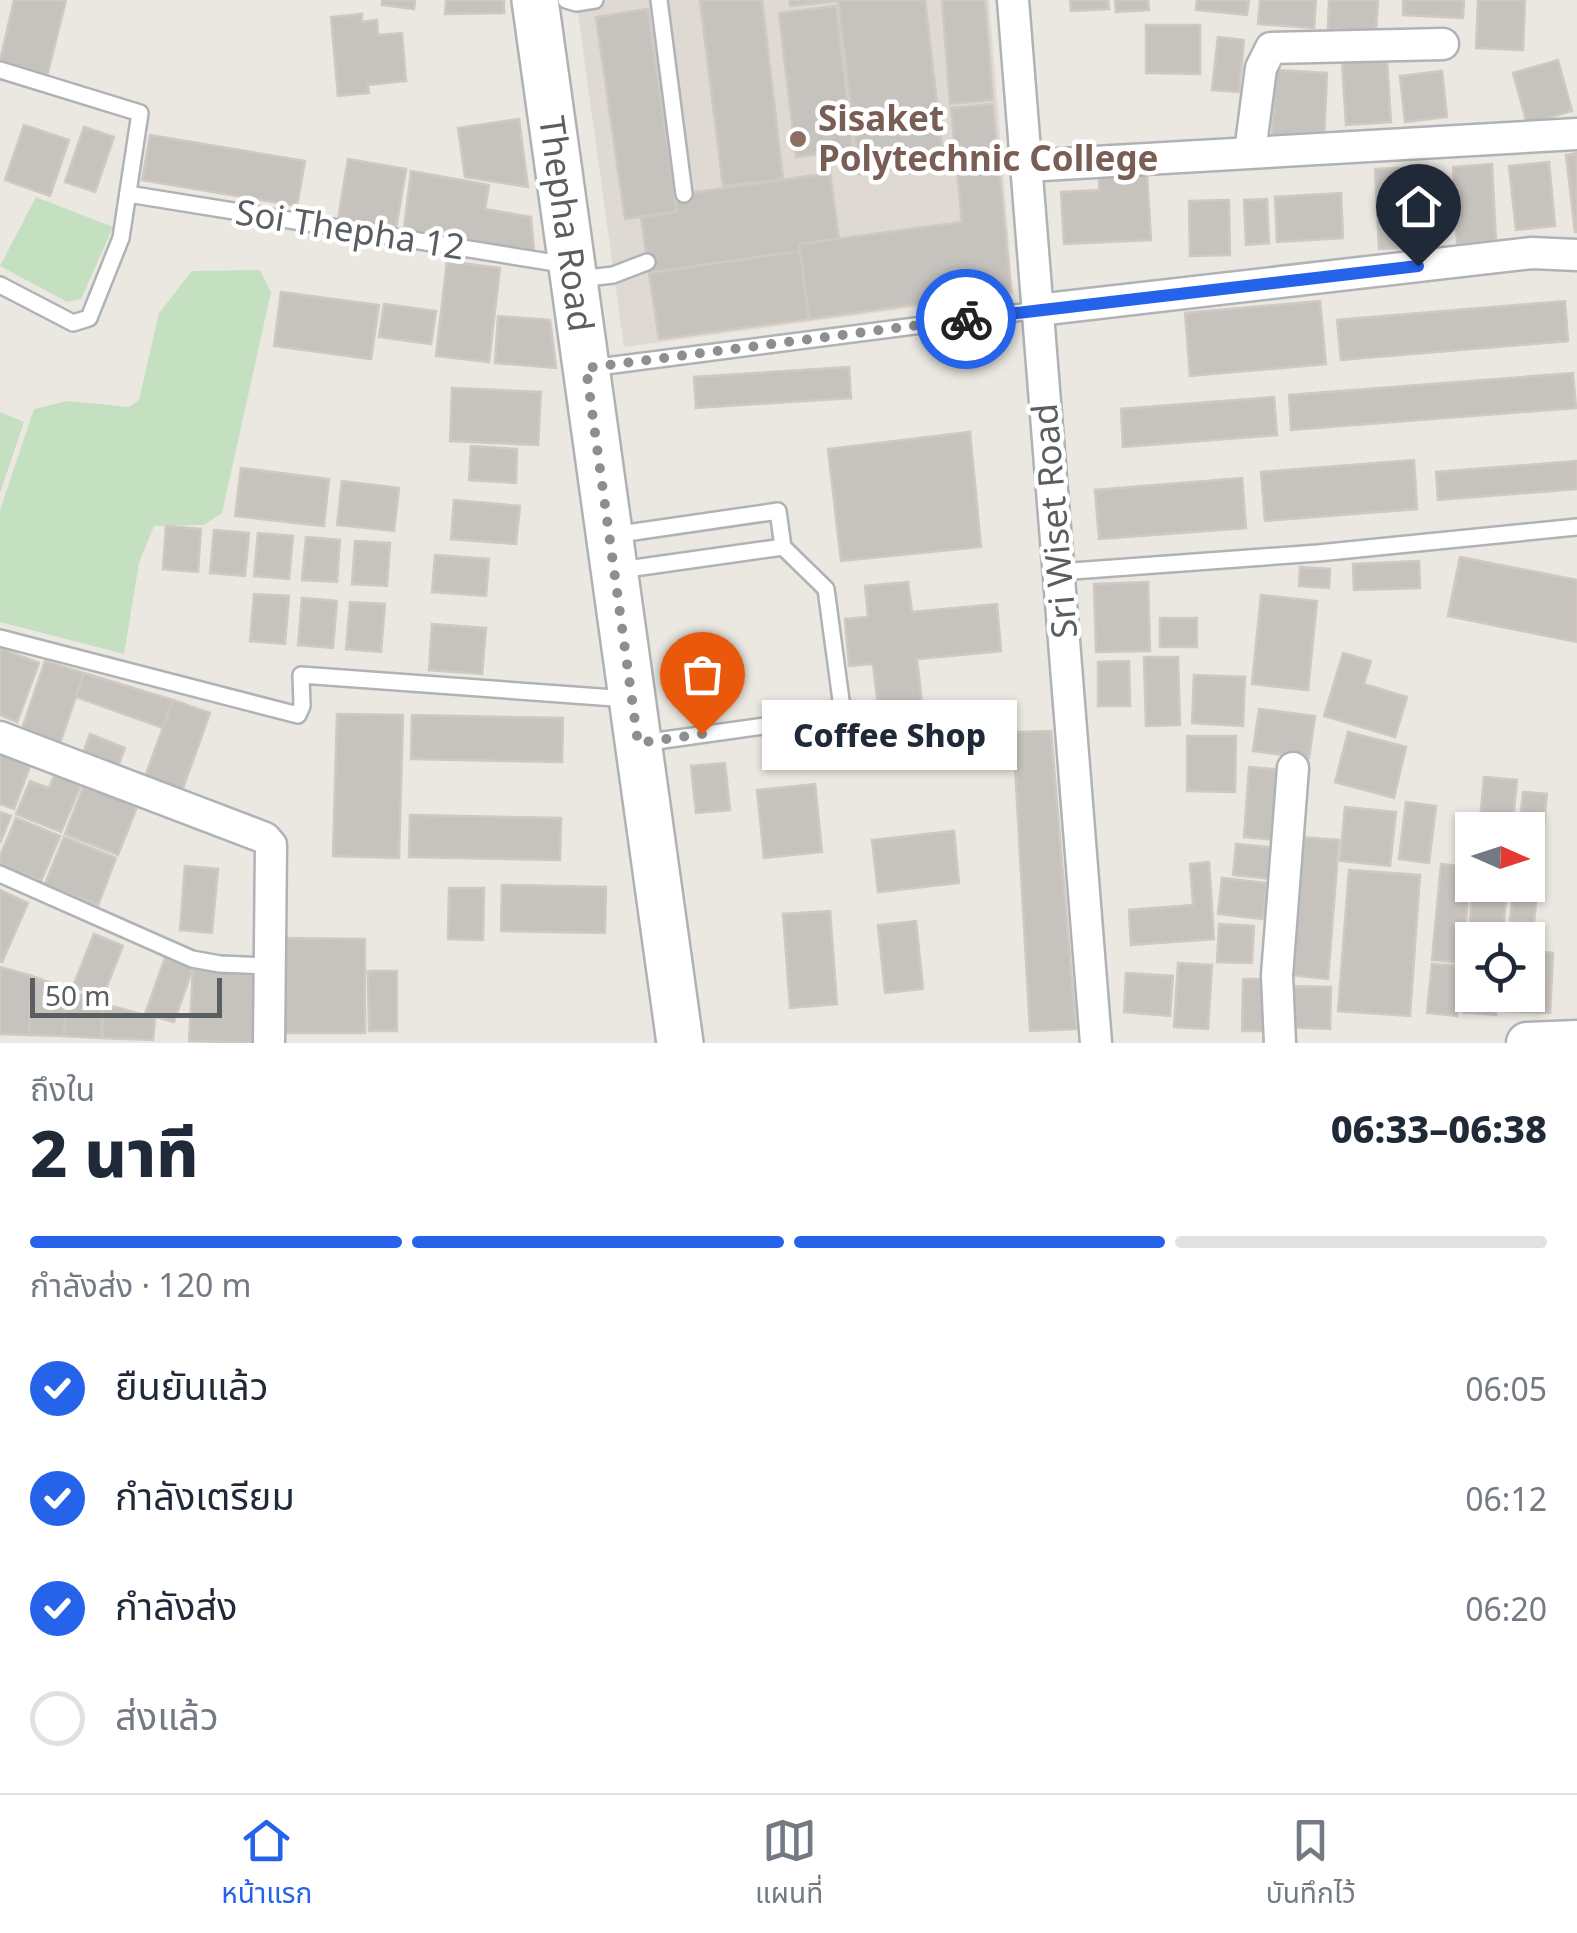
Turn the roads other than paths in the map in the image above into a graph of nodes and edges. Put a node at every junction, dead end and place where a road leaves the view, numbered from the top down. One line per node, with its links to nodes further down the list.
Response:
1 (534, 0): 15 (main road, Thepha Road)
2 (566, 0): 3 (lane)
3 (595, 0)
4 (658, 0): 12 (lane)
5 (1013, 0): 10 (street, Sri Wiset Road)
6 (1443, 44): 9 (street)
7 (0, 70): 11 (lane)
8 (1577, 134): 9 (street)
9 (1250, 152): 10 (street)
10 (1026, 166): 17 (street, Sri Wiset Road)
11 (128, 194): 15 (lane, Soi Thepha 12); 16 (lane)
12 (684, 194)
13 (1577, 255): 17 (street)
14 (648, 262): 15 (lane, Soi Thepha 12)
15 (572, 273): 18 (main road, Thepha Road)
16 (0, 285)
17 (1038, 310): 18 (lane); 22 (street, Sri Wiset Road)
18 (586, 368): 21 (main road, Thepha Road)
19 (1577, 527): 22 (lane)
20 (783, 547): 21 (lane); 21 (lane); 24 (lane)
21 (612, 553): 24 (main road, Thepha Road)
22 (1059, 572): 32 (street, Sri Wiset Road)
23 (0, 638): 24 (lane)
24 (635, 721): 31 (main road, Thepha Road)
25 (0, 737): 28 (street)
26 (1294, 768): 33 (street)
27 (0, 874): 28 (lane)
28 (268, 966): 30 (street)
29 (1577, 1042): 34 (street)
30 (269, 1043)
31 (680, 1043)
32 (1096, 1043)
33 (1280, 1043)
34 (1527, 1043)

